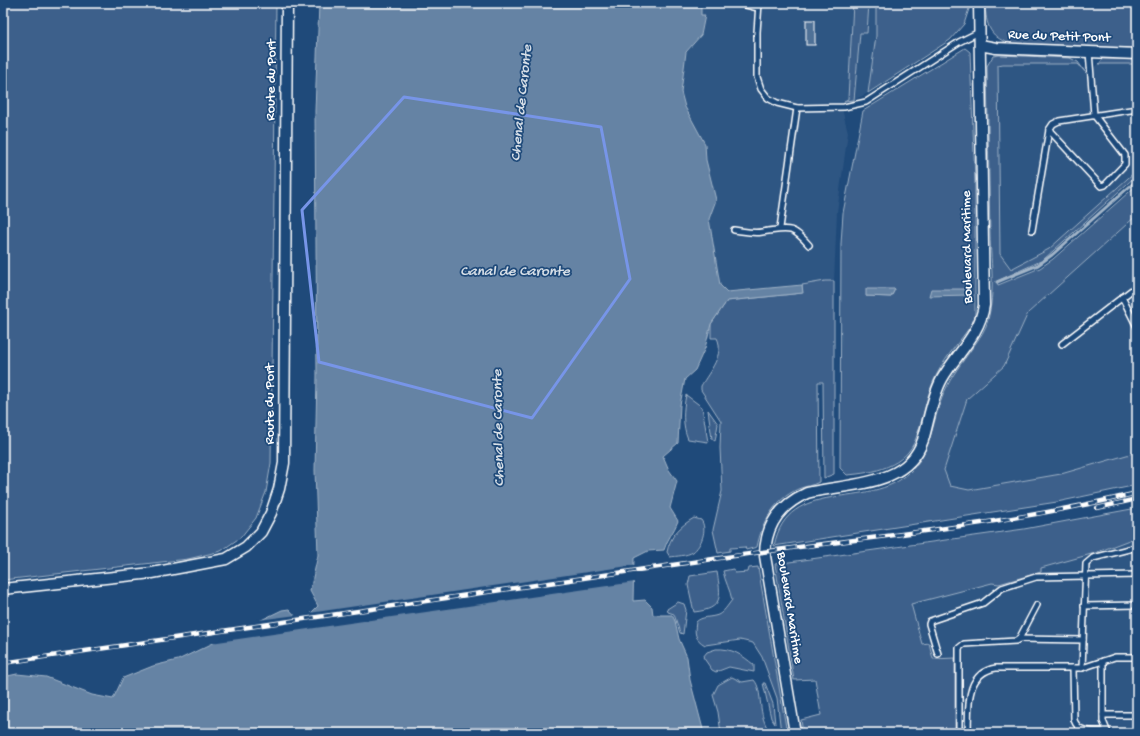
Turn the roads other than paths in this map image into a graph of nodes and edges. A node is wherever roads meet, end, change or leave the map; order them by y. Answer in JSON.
{"nodes":[{"id":1,"x":287,"y":3,"type":"edge"},
{"id":2,"x":738,"y":3,"type":"edge"},
{"id":3,"x":979,"y":3,"type":"edge"},
{"id":4,"x":759,"y":6,"type":"edge"},
{"id":5,"x":979,"y":32,"type":"junction"},
{"id":6,"x":980,"y":45,"type":"junction"},
{"id":7,"x":1089,"y":52,"type":"junction"},
{"id":8,"x":1137,"y":54,"type":"edge"},
{"id":9,"x":797,"y":108,"type":"junction"},
{"id":10,"x":1137,"y":109,"type":"edge"},
{"id":11,"x":1094,"y":115,"type":"junction"},
{"id":12,"x":1049,"y":130,"type":"junction"},
{"id":13,"x":780,"y":228,"type":"junction"},
{"id":14,"x":734,"y":230,"type":"dead end"},
{"id":15,"x":1032,"y":230,"type":"dead end"},
{"id":16,"x":809,"y":245,"type":"dead end"},
{"id":17,"x":1137,"y":286,"type":"edge"},
{"id":18,"x":1122,"y":297,"type":"junction"},
{"id":19,"x":1137,"y":327,"type":"edge"},
{"id":20,"x":1062,"y":344,"type":"dead end"},
{"id":21,"x":1137,"y":546,"type":"edge"},
{"id":22,"x":1137,"y":575,"type":"edge"},
{"id":23,"x":1084,"y":576,"type":"junction"},
{"id":24,"x":3,"y":589,"type":"edge"},
{"id":25,"x":1037,"y":605,"type":"dead end"},
{"id":26,"x":1137,"y":605,"type":"edge"},
{"id":27,"x":1084,"y":606,"type":"junction"},
{"id":28,"x":1019,"y":639,"type":"junction"},
{"id":29,"x":1083,"y":640,"type":"junction"},
{"id":30,"x":938,"y":654,"type":"dead end"},
{"id":31,"x":1137,"y":657,"type":"edge"},
{"id":32,"x":1103,"y":661,"type":"junction"},
{"id":33,"x":1073,"y":668,"type":"junction"},
{"id":34,"x":1082,"y":668,"type":"junction"},
{"id":35,"x":959,"y":708,"type":"junction"},
{"id":36,"x":969,"y":708,"type":"junction"},
{"id":37,"x":1103,"y":715,"type":"junction"},
{"id":38,"x":1137,"y":715,"type":"edge"},
{"id":39,"x":1108,"y":732,"type":"edge"},
{"id":40,"x":795,"y":733,"type":"edge"},
{"id":41,"x":959,"y":733,"type":"edge"},
{"id":42,"x":968,"y":733,"type":"edge"}],
"edges":[{"from":1,"to":24,"type":"street","name":"Route du Port"},
{"from":2,"to":4,"type":"lane"},
{"from":3,"to":5,"type":"street","name":"Boulevard Maritime"},
{"from":4,"to":9,"type":"lane"},
{"from":5,"to":6,"type":"street","name":"Boulevard Maritime"},
{"from":5,"to":9,"type":"lane"},
{"from":6,"to":7,"type":"street","name":"Rue du Petit Pont"},
{"from":6,"to":40,"type":"street","name":"Boulevard Maritime"},
{"from":7,"to":8,"type":"street","name":"Rue du Petit Pont"},
{"from":7,"to":11,"type":"lane"},
{"from":9,"to":13,"type":"lane"},
{"from":10,"to":11,"type":"lane"},
{"from":11,"to":12,"type":"lane"},
{"from":11,"to":12,"type":"lane"},
{"from":12,"to":15,"type":"lane"},
{"from":13,"to":14,"type":"lane"},
{"from":13,"to":16,"type":"lane"},
{"from":17,"to":18,"type":"lane"},
{"from":18,"to":19,"type":"lane"},
{"from":18,"to":20,"type":"lane"},
{"from":21,"to":23,"type":"lane"},
{"from":22,"to":23,"type":"lane"},
{"from":23,"to":27,"type":"lane"},
{"from":23,"to":30,"type":"lane"},
{"from":25,"to":28,"type":"lane"},
{"from":26,"to":27,"type":"lane"},
{"from":27,"to":29,"type":"lane"},
{"from":28,"to":29,"type":"lane"},
{"from":28,"to":35,"type":"lane"},
{"from":29,"to":34,"type":"lane"},
{"from":31,"to":32,"type":"lane"},
{"from":32,"to":34,"type":"lane"},
{"from":32,"to":37,"type":"lane"},
{"from":33,"to":34,"type":"lane"},
{"from":33,"to":36,"type":"lane"},
{"from":33,"to":39,"type":"lane"},
{"from":35,"to":36,"type":"lane"},
{"from":35,"to":41,"type":"lane"},
{"from":36,"to":42,"type":"lane"},
{"from":37,"to":38,"type":"lane"},
{"from":37,"to":39,"type":"lane"}]}
